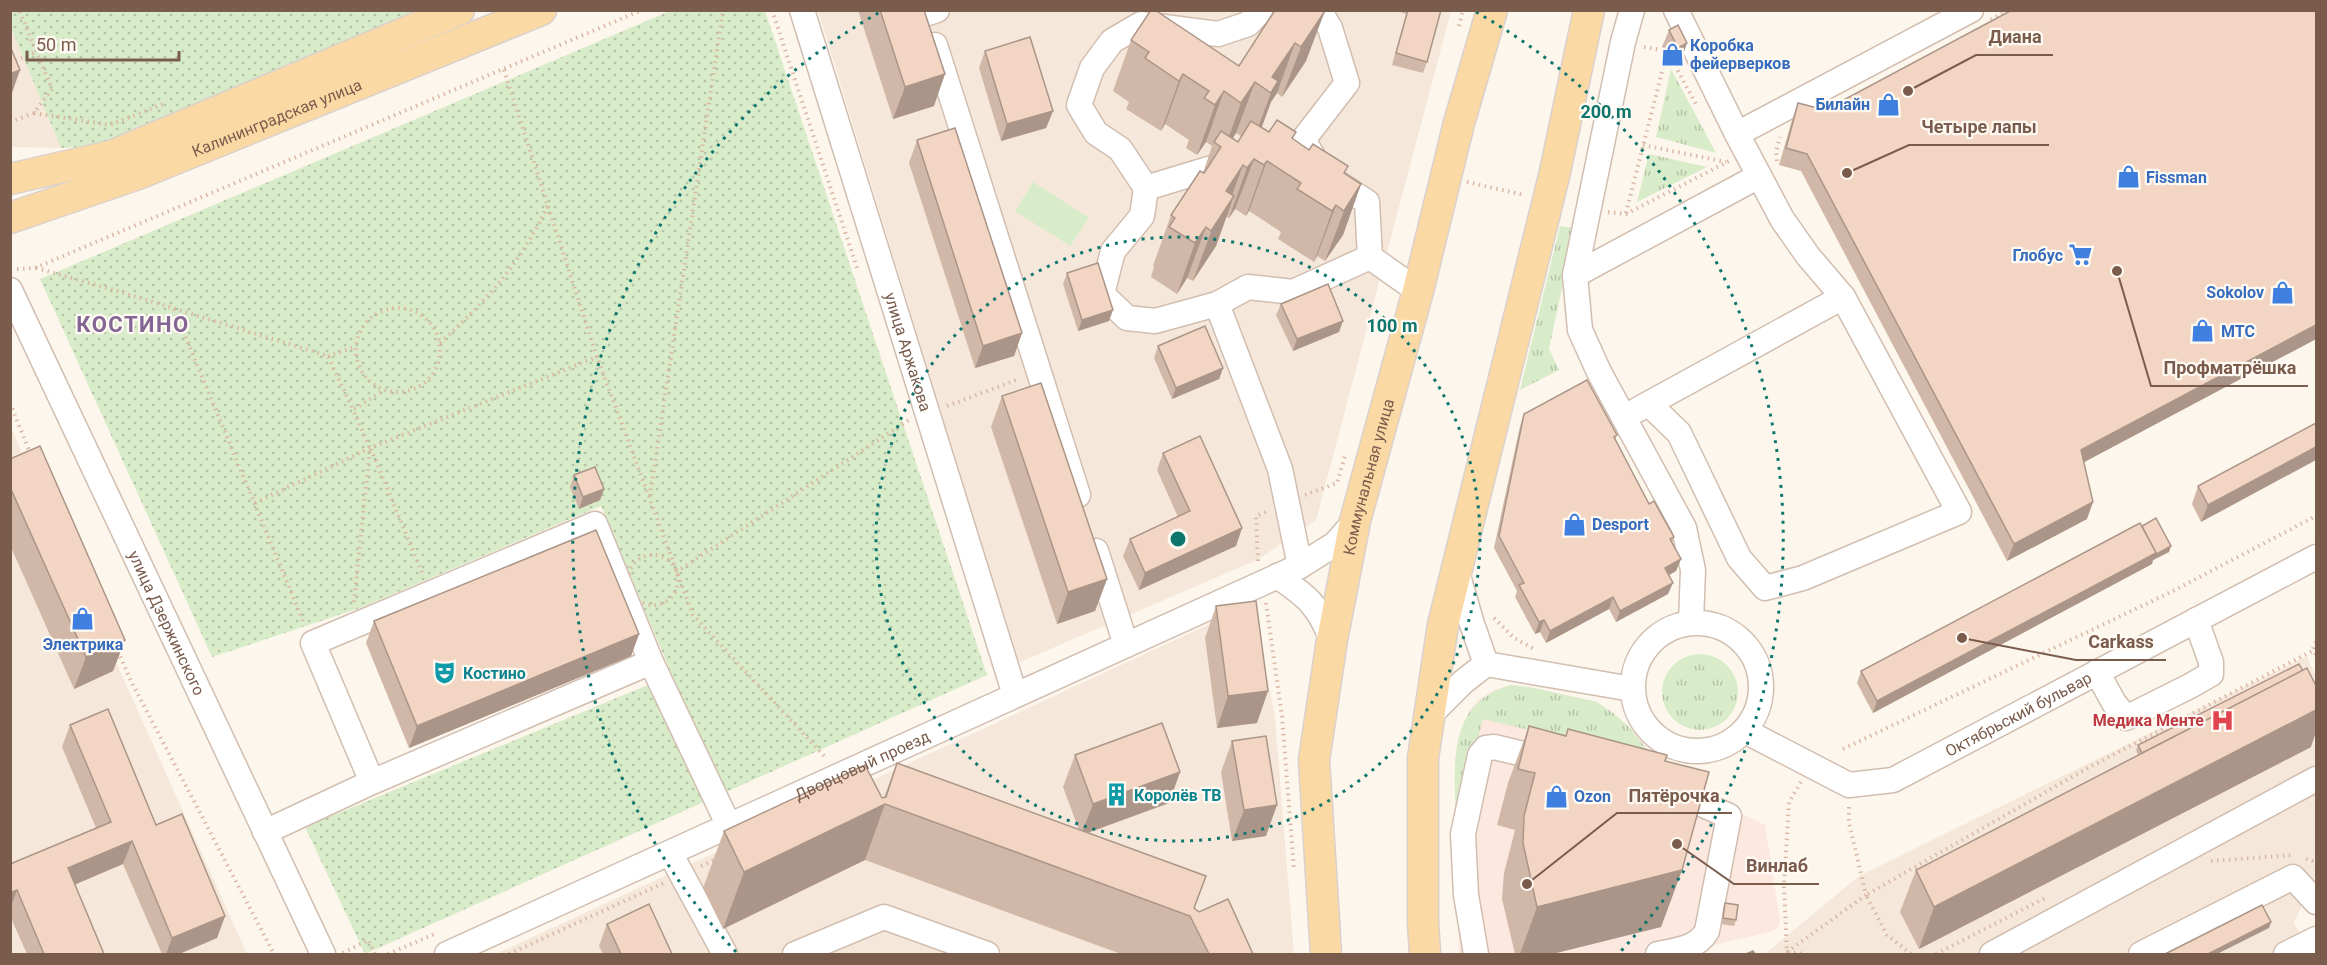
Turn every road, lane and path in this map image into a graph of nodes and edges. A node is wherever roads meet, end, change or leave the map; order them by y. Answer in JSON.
{"nodes":[{"id":1,"x":19,"y":10,"type":"edge"},
{"id":2,"x":459,"y":10,"type":"edge"},
{"id":3,"x":541,"y":10,"type":"edge"},
{"id":4,"x":642,"y":10,"type":"edge"},
{"id":5,"x":723,"y":10,"type":"edge"},
{"id":6,"x":802,"y":10,"type":"edge"},
{"id":7,"x":1262,"y":10,"type":"edge"},
{"id":8,"x":1318,"y":10,"type":"edge"},
{"id":9,"x":1463,"y":10,"type":"edge"},
{"id":10,"x":1492,"y":10,"type":"edge"},
{"id":11,"x":1589,"y":10,"type":"edge"},
{"id":12,"x":1632,"y":10,"type":"edge"},
{"id":13,"x":1676,"y":10,"type":"edge"},
{"id":14,"x":2009,"y":10,"type":"edge"},
{"id":15,"x":929,"y":12,"type":"edge"},
{"id":16,"x":1980,"y":16,"type":"edge"},
{"id":17,"x":1457,"y":34,"type":"dead end"},
{"id":18,"x":36,"y":52,"type":"junction"},
{"id":19,"x":10,"y":63,"type":"edge"},
{"id":20,"x":504,"y":70,"type":"junction"},
{"id":21,"x":175,"y":100,"type":"dead end"},
{"id":22,"x":1700,"y":112,"type":"dead end"},
{"id":23,"x":34,"y":114,"type":"junction"},
{"id":24,"x":10,"y":122,"type":"edge"},
{"id":25,"x":1784,"y":131,"type":"dead end"},
{"id":26,"x":1780,"y":136,"type":"junction"},
{"id":27,"x":1643,"y":144,"type":"junction"},
{"id":28,"x":1281,"y":147,"type":"junction"},
{"id":29,"x":1737,"y":149,"type":"junction"},
{"id":30,"x":1722,"y":152,"type":"dead end"},
{"id":31,"x":1769,"y":170,"type":"junction"},
{"id":32,"x":1447,"y":178,"type":"junction"},
{"id":33,"x":10,"y":179,"type":"edge"},
{"id":34,"x":1146,"y":188,"type":"junction"},
{"id":35,"x":1548,"y":201,"type":"junction"},
{"id":36,"x":548,"y":204,"type":"junction"},
{"id":37,"x":1588,"y":210,"type":"junction"},
{"id":38,"x":1626,"y":214,"type":"junction"},
{"id":39,"x":10,"y":218,"type":"edge"},
{"id":40,"x":1370,"y":257,"type":"junction"},
{"id":41,"x":35,"y":268,"type":"junction"},
{"id":42,"x":10,"y":269,"type":"edge"},
{"id":43,"x":1575,"y":275,"type":"junction"},
{"id":44,"x":10,"y":290,"type":"edge"},
{"id":45,"x":1418,"y":291,"type":"junction"},
{"id":46,"x":1843,"y":297,"type":"junction"},
{"id":47,"x":1217,"y":304,"type":"junction"},
{"id":48,"x":173,"y":308,"type":"junction"},
{"id":49,"x":440,"y":343,"type":"junction"},
{"id":50,"x":356,"y":347,"type":"junction"},
{"id":51,"x":328,"y":356,"type":"junction"},
{"id":52,"x":597,"y":357,"type":"junction"},
{"id":53,"x":1039,"y":372,"type":"junction"},
{"id":54,"x":384,"y":390,"type":"junction"},
{"id":55,"x":10,"y":403,"type":"edge"},
{"id":56,"x":1649,"y":404,"type":"junction"},
{"id":57,"x":353,"y":410,"type":"junction"},
{"id":58,"x":927,"y":413,"type":"junction"},
{"id":59,"x":1624,"y":417,"type":"junction"},
{"id":60,"x":370,"y":448,"type":"junction"},
{"id":61,"x":1347,"y":448,"type":"dead end"},
{"id":62,"x":34,"y":462,"type":"edge"},
{"id":63,"x":650,"y":499,"type":"junction"},
{"id":64,"x":255,"y":502,"type":"junction"},
{"id":65,"x":1287,"y":502,"type":"junction"},
{"id":66,"x":2316,"y":516,"type":"edge"},
{"id":67,"x":1355,"y":521,"type":"junction"},
{"id":68,"x":2316,"y":557,"type":"edge"},
{"id":69,"x":1300,"y":566,"type":"junction"},
{"id":70,"x":1456,"y":566,"type":"junction"},
{"id":71,"x":676,"y":572,"type":"junction"},
{"id":72,"x":1269,"y":580,"type":"junction"},
{"id":73,"x":430,"y":594,"type":"junction"},
{"id":74,"x":2196,"y":620,"type":"junction"},
{"id":75,"x":1691,"y":622,"type":"junction"},
{"id":76,"x":351,"y":627,"type":"junction"},
{"id":77,"x":1332,"y":640,"type":"junction"},
{"id":78,"x":2316,"y":642,"type":"edge"},
{"id":79,"x":313,"y":643,"type":"junction"},
{"id":80,"x":1126,"y":645,"type":"junction"},
{"id":81,"x":117,"y":648,"type":"edge"},
{"id":82,"x":2315,"y":649,"type":"edge"},
{"id":83,"x":2316,"y":655,"type":"edge"},
{"id":84,"x":651,"y":662,"type":"junction"},
{"id":85,"x":1486,"y":664,"type":"junction"},
{"id":86,"x":2097,"y":672,"type":"junction"},
{"id":87,"x":1632,"y":689,"type":"junction"},
{"id":88,"x":1015,"y":695,"type":"junction"},
{"id":89,"x":2214,"y":704,"type":"junction"},
{"id":90,"x":2217,"y":710,"type":"edge"},
{"id":91,"x":1428,"y":717,"type":"junction"},
{"id":92,"x":1746,"y":731,"type":"junction"},
{"id":93,"x":1675,"y":748,"type":"junction"},
{"id":94,"x":1843,"y":749,"type":"dead end"},
{"id":95,"x":826,"y":758,"type":"dead end"},
{"id":96,"x":1575,"y":767,"type":"edge"},
{"id":97,"x":1802,"y":778,"type":"dead end"},
{"id":98,"x":2316,"y":779,"type":"edge"},
{"id":99,"x":372,"y":782,"type":"junction"},
{"id":100,"x":1645,"y":784,"type":"edge"},
{"id":101,"x":1849,"y":784,"type":"junction"},
{"id":102,"x":1668,"y":790,"type":"junction"},
{"id":103,"x":729,"y":825,"type":"junction"},
{"id":104,"x":265,"y":832,"type":"junction"},
{"id":105,"x":670,"y":853,"type":"junction"},
{"id":106,"x":2177,"y":854,"type":"junction"},
{"id":107,"x":2316,"y":862,"type":"edge"},
{"id":108,"x":1294,"y":877,"type":"dead end"},
{"id":109,"x":1866,"y":895,"type":"junction"},
{"id":110,"x":2316,"y":902,"type":"edge"},
{"id":111,"x":2316,"y":939,"type":"edge"},
{"id":112,"x":1787,"y":953,"type":"edge"},
{"id":113,"x":274,"y":954,"type":"edge"},
{"id":114,"x":323,"y":954,"type":"edge"},
{"id":115,"x":340,"y":954,"type":"edge"},
{"id":116,"x":375,"y":954,"type":"edge"},
{"id":117,"x":447,"y":954,"type":"edge"},
{"id":118,"x":725,"y":954,"type":"edge"},
{"id":119,"x":795,"y":954,"type":"edge"},
{"id":120,"x":987,"y":954,"type":"edge"},
{"id":121,"x":1326,"y":954,"type":"edge"},
{"id":122,"x":1425,"y":954,"type":"edge"},
{"id":123,"x":1476,"y":954,"type":"edge"},
{"id":124,"x":1658,"y":954,"type":"edge"},
{"id":125,"x":1805,"y":954,"type":"edge"},
{"id":126,"x":1911,"y":954,"type":"edge"},
{"id":127,"x":1992,"y":954,"type":"edge"},
{"id":128,"x":2141,"y":954,"type":"edge"},
{"id":129,"x":2286,"y":954,"type":"edge"}],
"edges":[{"from":1,"to":18,"type":"path"},
{"from":2,"to":33,"type":"main road","name":"Калининградская улица"},
{"from":3,"to":39,"type":"main road","name":"Калининградская улица"},
{"from":4,"to":20,"type":"path"},
{"from":5,"to":63,"type":"path"},
{"from":6,"to":58,"type":"street","name":"улица Аржакова"},
{"from":7,"to":34,"type":"street"},
{"from":8,"to":28,"type":"street"},
{"from":9,"to":17,"type":"path"},
{"from":10,"to":32,"type":"main road","name":"Коммунальная улица"},
{"from":11,"to":35,"type":"main road"},
{"from":12,"to":37,"type":"street"},
{"from":13,"to":29,"type":"street"},
{"from":14,"to":16,"type":"path"},
{"from":15,"to":53,"type":"street"},
{"from":16,"to":29,"type":"street"},
{"from":18,"to":19,"type":"path"},
{"from":18,"to":23,"type":"path"},
{"from":20,"to":36,"type":"path"},
{"from":20,"to":41,"type":"path"},
{"from":21,"to":23,"type":"path"},
{"from":22,"to":27,"type":"path"},
{"from":23,"to":24,"type":"path"},
{"from":25,"to":26,"type":"path"},
{"from":26,"to":29,"type":"path"},
{"from":26,"to":31,"type":"path"},
{"from":27,"to":29,"type":"path"},
{"from":27,"to":38,"type":"path"},
{"from":28,"to":34,"type":"street"},
{"from":28,"to":40,"type":"street"},
{"from":29,"to":30,"type":"path"},
{"from":29,"to":31,"type":"street"},
{"from":29,"to":38,"type":"path"},
{"from":31,"to":43,"type":"street"},
{"from":31,"to":46,"type":"street"},
{"from":32,"to":35,"type":"path"},
{"from":32,"to":45,"type":"main road","name":"Коммунальная улица"},
{"from":34,"to":47,"type":"street"},
{"from":35,"to":70,"type":"main road"},
{"from":36,"to":49,"type":"path"},
{"from":36,"to":52,"type":"path"},
{"from":37,"to":38,"type":"path"},
{"from":37,"to":43,"type":"street"},
{"from":40,"to":45,"type":"street"},
{"from":40,"to":47,"type":"street"},
{"from":41,"to":42,"type":"path"},
{"from":41,"to":48,"type":"path"},
{"from":43,"to":59,"type":"street"},
{"from":44,"to":104,"type":"street","name":"улица Дзержинского"},
{"from":45,"to":67,"type":"main road","name":"Коммунальная улица"},
{"from":46,"to":56,"type":"street"},
{"from":46,"to":56,"type":"street"},
{"from":47,"to":65,"type":"street"},
{"from":48,"to":51,"type":"path"},
{"from":48,"to":64,"type":"path"},
{"from":49,"to":50,"type":"path"},
{"from":49,"to":54,"type":"path"},
{"from":50,"to":51,"type":"path"},
{"from":50,"to":54,"type":"path"},
{"from":51,"to":57,"type":"path"},
{"from":52,"to":60,"type":"path"},
{"from":52,"to":63,"type":"path"},
{"from":53,"to":58,"type":"path"},
{"from":53,"to":80,"type":"street"},
{"from":54,"to":57,"type":"path"},
{"from":55,"to":62,"type":"path"},
{"from":56,"to":59,"type":"street"},
{"from":57,"to":60,"type":"path"},
{"from":58,"to":71,"type":"path"},
{"from":58,"to":88,"type":"street","name":"улица Аржакова"},
{"from":59,"to":75,"type":"street"},
{"from":60,"to":64,"type":"path"},
{"from":60,"to":73,"type":"path"},
{"from":60,"to":76,"type":"path"},
{"from":61,"to":65,"type":"path"},
{"from":63,"to":71,"type":"path"},
{"from":64,"to":79,"type":"path"},
{"from":65,"to":69,"type":"street"},
{"from":65,"to":72,"type":"path"},
{"from":66,"to":94,"type":"path"},
{"from":67,"to":69,"type":"street","name":"Дворцовый проезд"},
{"from":67,"to":77,"type":"main road","name":"Коммунальная улица"},
{"from":68,"to":74,"type":"street","name":"Октябрьский бульвар"},
{"from":69,"to":72,"type":"street","name":"Дворцовый проезд"},
{"from":70,"to":85,"type":"street"},
{"from":70,"to":91,"type":"main road"},
{"from":71,"to":71,"type":"path"},
{"from":71,"to":95,"type":"path"},
{"from":72,"to":77,"type":"street"},
{"from":72,"to":80,"type":"street","name":"Дворцовый проезд"},
{"from":72,"to":108,"type":"path"},
{"from":73,"to":76,"type":"street"},
{"from":73,"to":84,"type":"street"},
{"from":74,"to":86,"type":"street","name":"Октябрьский бульвар"},
{"from":74,"to":86,"type":"street"},
{"from":75,"to":87,"type":"street"},
{"from":75,"to":92,"type":"street"},
{"from":76,"to":79,"type":"street"},
{"from":77,"to":121,"type":"main road","name":"Коммунальная улица"},
{"from":78,"to":82,"type":"path"},
{"from":79,"to":99,"type":"street"},
{"from":80,"to":88,"type":"street","name":"Дворцовый проезд"},
{"from":81,"to":113,"type":"path"},
{"from":82,"to":83,"type":"path"},
{"from":82,"to":89,"type":"path"},
{"from":84,"to":99,"type":"street"},
{"from":84,"to":103,"type":"street"},
{"from":85,"to":87,"type":"street"},
{"from":85,"to":91,"type":"street"},
{"from":86,"to":101,"type":"street","name":"Октябрьский бульвар"},
{"from":87,"to":93,"type":"street"},
{"from":88,"to":103,"type":"street","name":"Дворцовый проезд"},
{"from":89,"to":90,"type":"path"},
{"from":89,"to":109,"type":"path"},
{"from":91,"to":122,"type":"main road"},
{"from":92,"to":93,"type":"street"},
{"from":92,"to":101,"type":"street","name":"Октябрьский бульвар"},
{"from":93,"to":102,"type":"street"},
{"from":96,"to":123,"type":"street"},
{"from":97,"to":112,"type":"path"},
{"from":98,"to":106,"type":"street"},
{"from":99,"to":104,"type":"street"},
{"from":100,"to":102,"type":"street"},
{"from":101,"to":109,"type":"path"},
{"from":102,"to":124,"type":"street"},
{"from":103,"to":105,"type":"street","name":"Дворцовый проезд"},
{"from":104,"to":114,"type":"street","name":"улица Дзержинского"},
{"from":105,"to":117,"type":"street","name":"Дворцовый проезд"},
{"from":105,"to":118,"type":"street"},
{"from":106,"to":107,"type":"path"},
{"from":106,"to":127,"type":"street"},
{"from":109,"to":112,"type":"path"},
{"from":109,"to":126,"type":"path"},
{"from":110,"to":128,"type":"street"},
{"from":111,"to":129,"type":"street"},
{"from":112,"to":125,"type":"path"},
{"from":115,"to":116,"type":"path"},
{"from":119,"to":120,"type":"street"}]}
